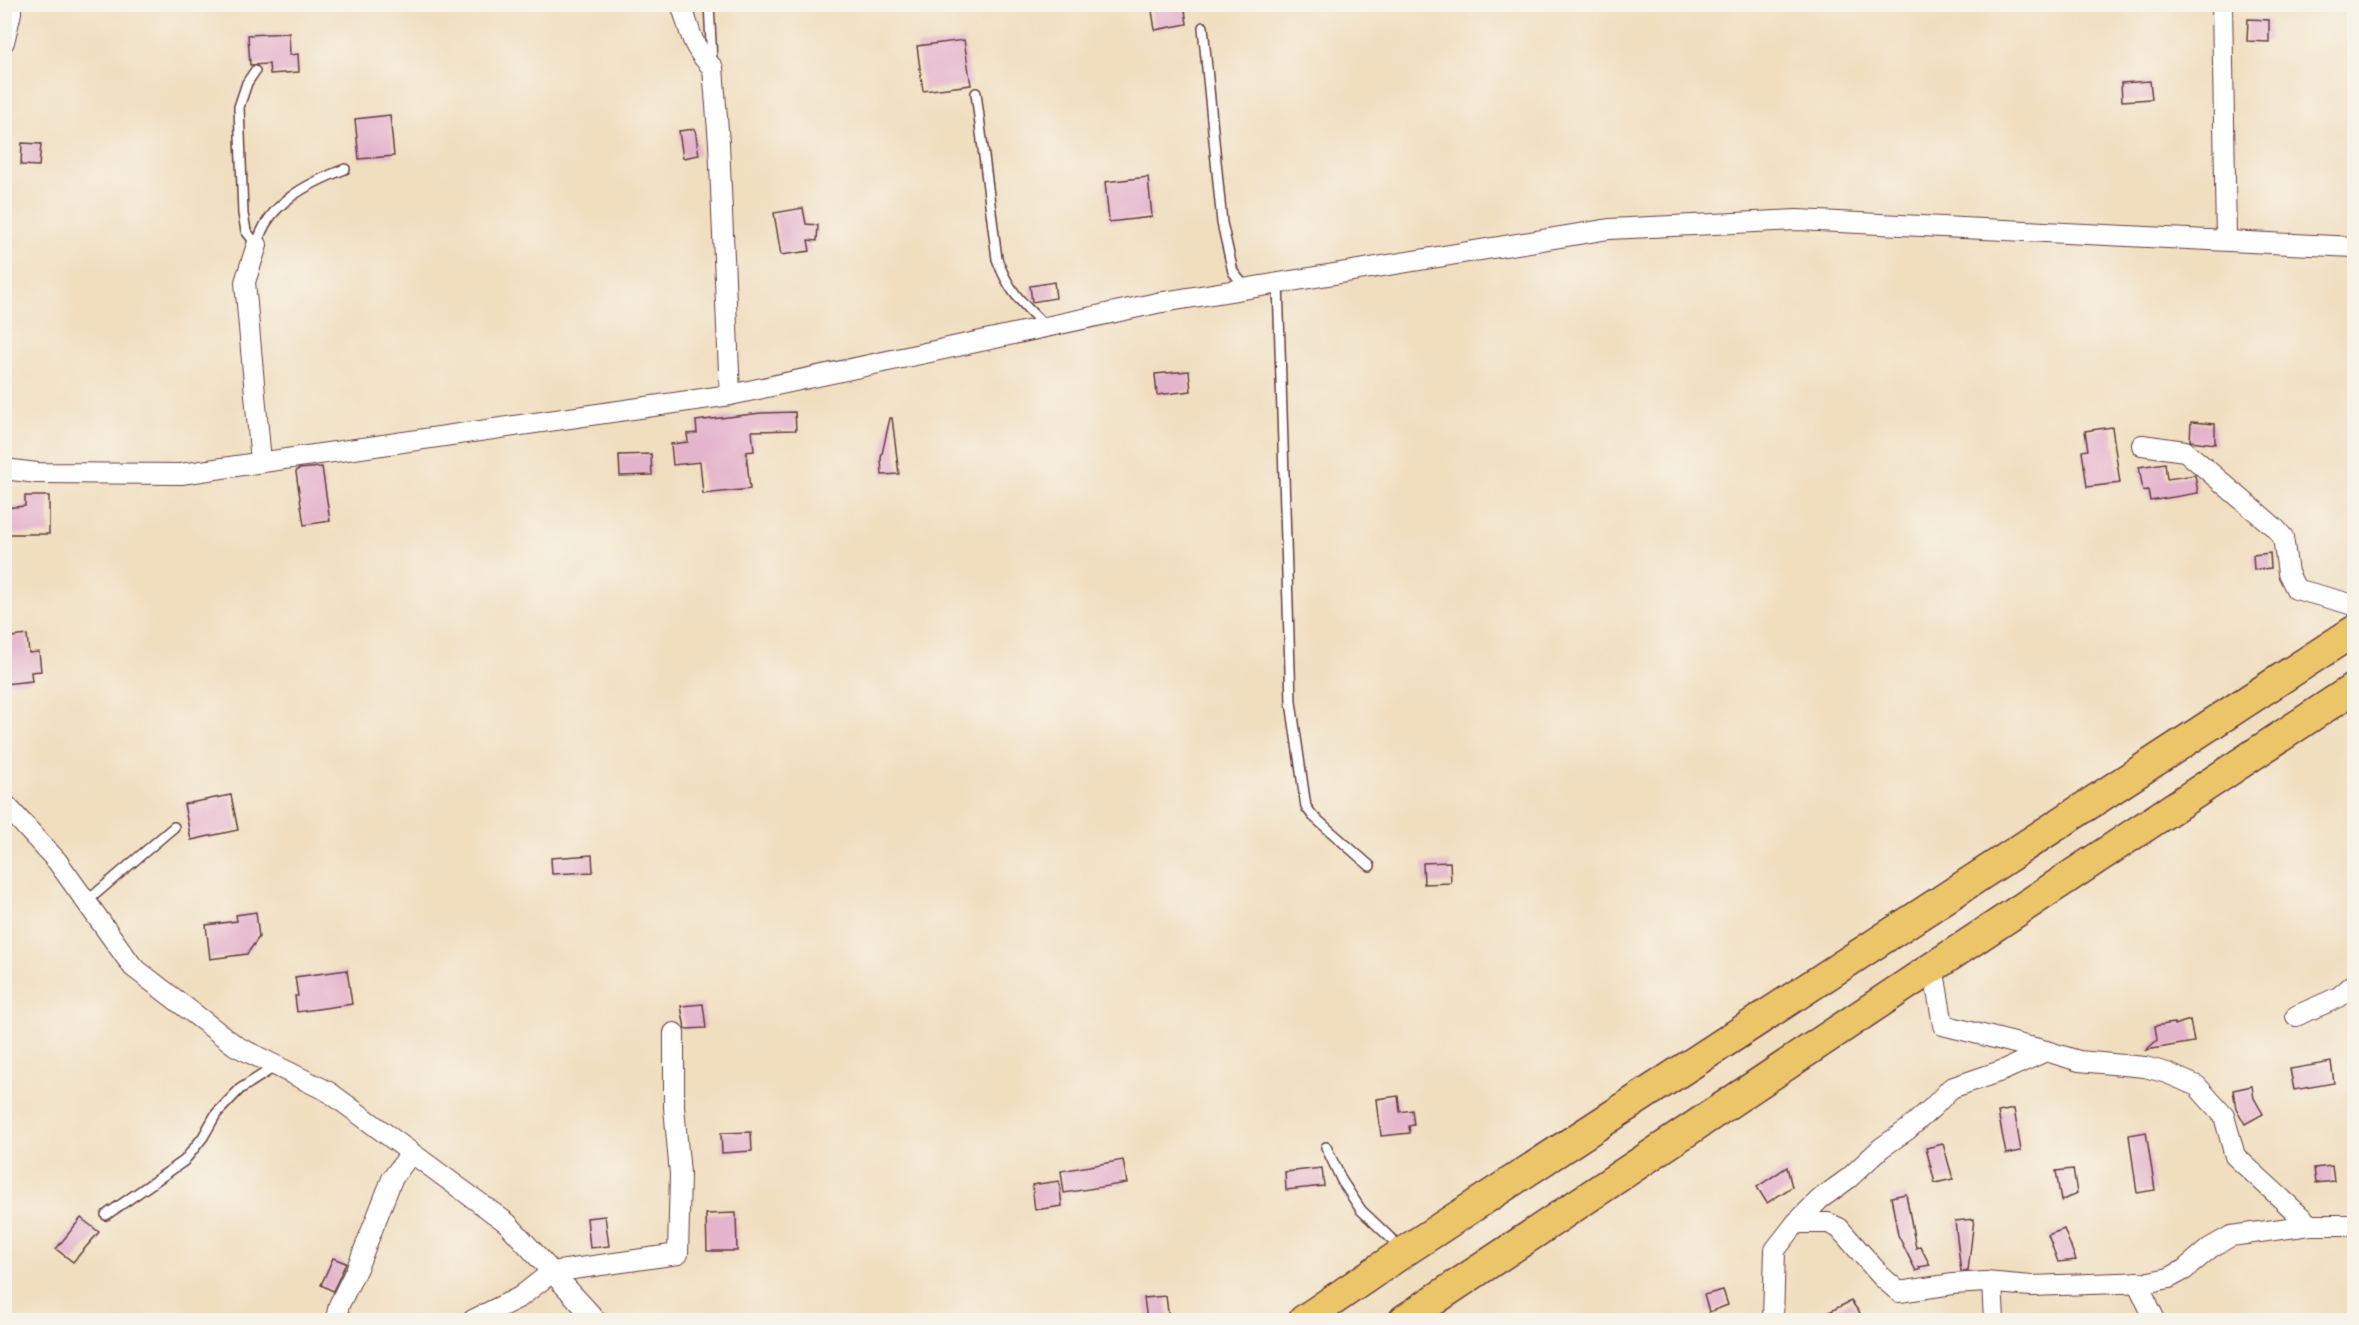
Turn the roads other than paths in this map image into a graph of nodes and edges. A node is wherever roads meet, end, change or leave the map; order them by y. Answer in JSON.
{"nodes":[{"id":1,"x":11,"y":4,"type":"edge"},
{"id":2,"x":681,"y":4,"type":"edge"},
{"id":3,"x":709,"y":4,"type":"edge"},
{"id":4,"x":2222,"y":4,"type":"edge"},
{"id":5,"x":1203,"y":27,"type":"dead end"},
{"id":6,"x":4,"y":42,"type":"edge"},
{"id":7,"x":713,"y":68,"type":"junction"},
{"id":8,"x":255,"y":71,"type":"dead end"},
{"id":9,"x":976,"y":93,"type":"dead end"},
{"id":10,"x":345,"y":169,"type":"dead end"},
{"id":11,"x":2226,"y":239,"type":"junction"},
{"id":12,"x":257,"y":244,"type":"junction"},
{"id":13,"x":2348,"y":246,"type":"edge"},
{"id":14,"x":2355,"y":264,"type":"edge"},
{"id":15,"x":1278,"y":284,"type":"junction"},
{"id":16,"x":1246,"y":288,"type":"junction"},
{"id":17,"x":1046,"y":327,"type":"junction"},
{"id":18,"x":730,"y":395,"type":"junction"},
{"id":19,"x":2142,"y":445,"type":"dead end"},
{"id":20,"x":261,"y":462,"type":"junction"},
{"id":21,"x":4,"y":468,"type":"edge"},
{"id":22,"x":2355,"y":605,"type":"edge"},
{"id":23,"x":2355,"y":631,"type":"edge"},
{"id":24,"x":2355,"y":688,"type":"edge"},
{"id":25,"x":4,"y":803,"type":"edge"},
{"id":26,"x":174,"y":827,"type":"dead end"},
{"id":27,"x":1370,"y":866,"type":"dead end"},
{"id":28,"x":86,"y":902,"type":"junction"},
{"id":29,"x":1933,"y":967,"type":"junction"},
{"id":30,"x":2355,"y":984,"type":"edge"},
{"id":31,"x":2296,"y":1016,"type":"dead end"},
{"id":32,"x":674,"y":1033,"type":"dead end"},
{"id":33,"x":2046,"y":1051,"type":"junction"},
{"id":34,"x":276,"y":1066,"type":"junction"},
{"id":35,"x":1326,"y":1147,"type":"dead end"},
{"id":36,"x":411,"y":1153,"type":"junction"},
{"id":37,"x":106,"y":1215,"type":"dead end"},
{"id":38,"x":1796,"y":1223,"type":"junction"},
{"id":39,"x":2310,"y":1225,"type":"junction"},
{"id":40,"x":2355,"y":1225,"type":"edge"},
{"id":41,"x":1405,"y":1251,"type":"junction"},
{"id":42,"x":552,"y":1272,"type":"junction"},
{"id":43,"x":1992,"y":1282,"type":"junction"},
{"id":44,"x":2137,"y":1282,"type":"junction"},
{"id":45,"x":342,"y":1320,"type":"edge"},
{"id":46,"x":473,"y":1320,"type":"edge"},
{"id":47,"x":596,"y":1320,"type":"edge"},
{"id":48,"x":1304,"y":1320,"type":"edge"},
{"id":49,"x":1404,"y":1320,"type":"edge"},
{"id":50,"x":1773,"y":1320,"type":"edge"},
{"id":51,"x":1994,"y":1320,"type":"edge"},
{"id":52,"x":2155,"y":1320,"type":"edge"}],
"edges":[{"from":1,"to":6,"type":"street"},
{"from":2,"to":7,"type":"street"},
{"from":3,"to":7,"type":"lane"},
{"from":4,"to":11,"type":"street"},
{"from":5,"to":16,"type":"lane"},
{"from":7,"to":18,"type":"street"},
{"from":8,"to":12,"type":"lane"},
{"from":9,"to":17,"type":"lane"},
{"from":10,"to":12,"type":"lane"},
{"from":11,"to":13,"type":"street"},
{"from":11,"to":15,"type":"street"},
{"from":12,"to":20,"type":"street"},
{"from":13,"to":14,"type":"street"},
{"from":15,"to":16,"type":"street"},
{"from":15,"to":27,"type":"lane"},
{"from":16,"to":17,"type":"street"},
{"from":17,"to":18,"type":"street"},
{"from":18,"to":20,"type":"street"},
{"from":19,"to":22,"type":"street"},
{"from":20,"to":21,"type":"street"},
{"from":23,"to":41,"type":"main road"},
{"from":24,"to":29,"type":"main road"},
{"from":25,"to":28,"type":"street"},
{"from":26,"to":28,"type":"lane"},
{"from":28,"to":34,"type":"street"},
{"from":29,"to":33,"type":"street"},
{"from":29,"to":49,"type":"main road"},
{"from":30,"to":31,"type":"street"},
{"from":32,"to":42,"type":"street"},
{"from":33,"to":38,"type":"street"},
{"from":33,"to":39,"type":"street"},
{"from":34,"to":36,"type":"street"},
{"from":34,"to":37,"type":"lane"},
{"from":35,"to":41,"type":"lane"},
{"from":36,"to":42,"type":"street"},
{"from":36,"to":45,"type":"street"},
{"from":38,"to":43,"type":"street"},
{"from":38,"to":50,"type":"street"},
{"from":39,"to":40,"type":"street"},
{"from":39,"to":44,"type":"street"},
{"from":41,"to":48,"type":"main road"},
{"from":42,"to":46,"type":"street"},
{"from":42,"to":47,"type":"street"},
{"from":43,"to":44,"type":"street"},
{"from":43,"to":51,"type":"street"},
{"from":44,"to":52,"type":"street"}]}
